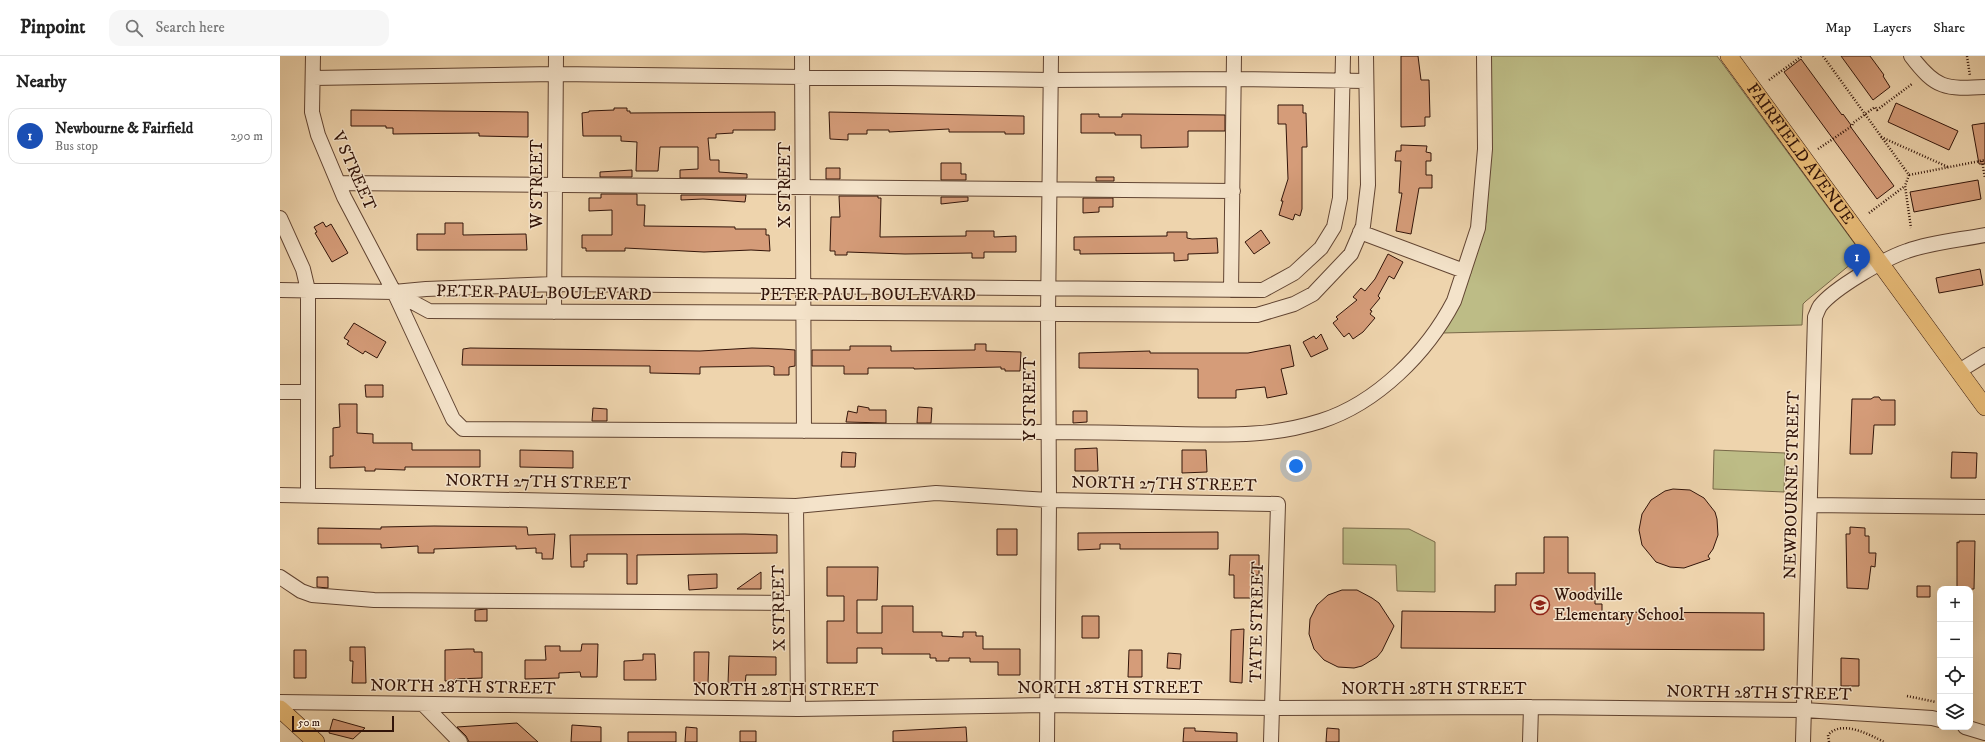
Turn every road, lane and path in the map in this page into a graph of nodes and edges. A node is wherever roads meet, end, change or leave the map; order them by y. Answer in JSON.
{"nodes":[{"id":1,"x":313,"y":56,"type":"edge"},
{"id":2,"x":556,"y":56,"type":"edge"},
{"id":3,"x":802,"y":56,"type":"edge"},
{"id":4,"x":1051,"y":56,"type":"edge"},
{"id":5,"x":1234,"y":56,"type":"edge"},
{"id":6,"x":1343,"y":56,"type":"edge"},
{"id":7,"x":1366,"y":56,"type":"edge"},
{"id":8,"x":1484,"y":56,"type":"edge"},
{"id":9,"x":1729,"y":56,"type":"edge"},
{"id":10,"x":1802,"y":56,"type":"edge"},
{"id":11,"x":1823,"y":56,"type":"edge"},
{"id":12,"x":1911,"y":56,"type":"edge"},
{"id":13,"x":1966,"y":56,"type":"edge"},
{"id":14,"x":556,"y":74,"type":"junction"},
{"id":15,"x":802,"y":76,"type":"junction"},
{"id":16,"x":1970,"y":76,"type":"dead end"},
{"id":17,"x":313,"y":78,"type":"junction"},
{"id":18,"x":1235,"y":79,"type":"junction"},
{"id":19,"x":1051,"y":80,"type":"junction"},
{"id":20,"x":1344,"y":80,"type":"junction"},
{"id":21,"x":1769,"y":80,"type":"dead end"},
{"id":22,"x":1366,"y":81,"type":"junction"},
{"id":23,"x":1912,"y":84,"type":"dead end"},
{"id":24,"x":1985,"y":87,"type":"edge"},
{"id":25,"x":1865,"y":114,"type":"junction"},
{"id":26,"x":1881,"y":136,"type":"junction"},
{"id":27,"x":1818,"y":149,"type":"dead end"},
{"id":28,"x":1983,"y":161,"type":"edge"},
{"id":29,"x":1948,"y":168,"type":"junction"},
{"id":30,"x":1909,"y":175,"type":"junction"},
{"id":31,"x":1985,"y":178,"type":"edge"},
{"id":32,"x":338,"y":183,"type":"junction"},
{"id":33,"x":555,"y":185,"type":"junction"},
{"id":34,"x":1905,"y":186,"type":"junction"},
{"id":35,"x":802,"y":187,"type":"junction"},
{"id":36,"x":1049,"y":188,"type":"junction"},
{"id":37,"x":1233,"y":191,"type":"junction"},
{"id":38,"x":1869,"y":212,"type":"dead end"},
{"id":39,"x":280,"y":218,"type":"edge"},
{"id":40,"x":1912,"y":228,"type":"dead end"},
{"id":41,"x":1360,"y":232,"type":"junction"},
{"id":42,"x":1985,"y":235,"type":"edge"},
{"id":43,"x":1882,"y":263,"type":"junction"},
{"id":44,"x":1464,"y":271,"type":"junction"},
{"id":45,"x":554,"y":284,"type":"junction"},
{"id":46,"x":804,"y":287,"type":"junction"},
{"id":47,"x":280,"y":290,"type":"edge"},
{"id":48,"x":308,"y":290,"type":"junction"},
{"id":49,"x":1048,"y":290,"type":"junction"},
{"id":50,"x":1232,"y":290,"type":"junction"},
{"id":51,"x":394,"y":292,"type":"junction"},
{"id":52,"x":554,"y":312,"type":"junction"},
{"id":53,"x":804,"y":313,"type":"junction"},
{"id":54,"x":1048,"y":315,"type":"junction"},
{"id":55,"x":1985,"y":355,"type":"edge"},
{"id":56,"x":1959,"y":371,"type":"junction"},
{"id":57,"x":280,"y":392,"type":"edge"},
{"id":58,"x":308,"y":392,"type":"junction"},
{"id":59,"x":1985,"y":407,"type":"edge"},
{"id":60,"x":804,"y":431,"type":"junction"},
{"id":61,"x":1048,"y":432,"type":"junction"},
{"id":62,"x":280,"y":495,"type":"edge"},
{"id":63,"x":308,"y":495,"type":"junction"},
{"id":64,"x":1049,"y":500,"type":"junction"},
{"id":65,"x":1278,"y":504,"type":"joint"},
{"id":66,"x":1810,"y":505,"type":"junction"},
{"id":67,"x":796,"y":506,"type":"junction"},
{"id":68,"x":1985,"y":507,"type":"edge"},
{"id":69,"x":280,"y":577,"type":"edge"},
{"id":70,"x":797,"y":603,"type":"junction"},
{"id":71,"x":1907,"y":696,"type":"dead end"},
{"id":72,"x":280,"y":702,"type":"edge"},
{"id":73,"x":1936,"y":702,"type":"dead end"},
{"id":74,"x":423,"y":704,"type":"junction"},
{"id":75,"x":1046,"y":705,"type":"junction"},
{"id":76,"x":1530,"y":707,"type":"junction"},
{"id":77,"x":1273,"y":708,"type":"junction"},
{"id":78,"x":280,"y":709,"type":"edge"},
{"id":79,"x":798,"y":710,"type":"junction"},
{"id":80,"x":1804,"y":710,"type":"junction"},
{"id":81,"x":1937,"y":719,"type":"edge"},
{"id":82,"x":1973,"y":730,"type":"edge"},
{"id":83,"x":1985,"y":733,"type":"edge"},
{"id":84,"x":316,"y":742,"type":"edge"},
{"id":85,"x":460,"y":742,"type":"edge"},
{"id":86,"x":1047,"y":742,"type":"edge"},
{"id":87,"x":1272,"y":742,"type":"edge"},
{"id":88,"x":1530,"y":742,"type":"edge"},
{"id":89,"x":1803,"y":742,"type":"edge"},
{"id":90,"x":1829,"y":742,"type":"edge"},
{"id":91,"x":1884,"y":742,"type":"edge"}],
"edges":[{"from":1,"to":17,"type":"street","name":"V STREET"},
{"from":2,"to":14,"type":"street","name":"W STREET"},
{"from":3,"to":15,"type":"street","name":"X STREET"},
{"from":4,"to":19,"type":"street","name":"Y STREET"},
{"from":5,"to":18,"type":"street"},
{"from":6,"to":20,"type":"street","name":"PETER PAUL BOULEVARD"},
{"from":7,"to":22,"type":"street","name":"PETER PAUL BOULEVARD"},
{"from":8,"to":44,"type":"street","name":"V STREET"},
{"from":9,"to":43,"type":"main road","name":"FAIRFIELD AVENUE"},
{"from":10,"to":21,"type":"path"},
{"from":11,"to":25,"type":"path"},
{"from":12,"to":24,"type":"street"},
{"from":13,"to":16,"type":"path"},
{"from":14,"to":15,"type":"street"},
{"from":14,"to":17,"type":"street"},
{"from":14,"to":33,"type":"street","name":"W STREET"},
{"from":15,"to":19,"type":"street"},
{"from":15,"to":35,"type":"street","name":"X STREET"},
{"from":17,"to":32,"type":"street","name":"V STREET"},
{"from":18,"to":19,"type":"street"},
{"from":18,"to":20,"type":"street"},
{"from":18,"to":37,"type":"street"},
{"from":19,"to":36,"type":"street","name":"Y STREET"},
{"from":20,"to":22,"type":"street"},
{"from":20,"to":50,"type":"street","name":"PETER PAUL BOULEVARD"},
{"from":22,"to":41,"type":"street","name":"PETER PAUL BOULEVARD"},
{"from":23,"to":25,"type":"path"},
{"from":25,"to":26,"type":"path"},
{"from":25,"to":27,"type":"path"},
{"from":26,"to":29,"type":"path"},
{"from":26,"to":30,"type":"path"},
{"from":28,"to":29,"type":"path"},
{"from":28,"to":31,"type":"path"},
{"from":29,"to":30,"type":"path"},
{"from":30,"to":34,"type":"path"},
{"from":32,"to":33,"type":"street"},
{"from":32,"to":51,"type":"street","name":"V STREET"},
{"from":33,"to":35,"type":"street"},
{"from":33,"to":45,"type":"street","name":"W STREET"},
{"from":34,"to":38,"type":"path"},
{"from":34,"to":40,"type":"path"},
{"from":35,"to":36,"type":"street"},
{"from":35,"to":46,"type":"street","name":"X STREET"},
{"from":36,"to":37,"type":"street"},
{"from":36,"to":49,"type":"street","name":"Y STREET"},
{"from":37,"to":50,"type":"street"},
{"from":39,"to":48,"type":"street"},
{"from":41,"to":44,"type":"street"},
{"from":41,"to":54,"type":"street","name":"PETER PAUL BOULEVARD"},
{"from":42,"to":43,"type":"street","name":"NEWBOURNE STREET"},
{"from":43,"to":56,"type":"main road","name":"FAIRFIELD AVENUE"},
{"from":43,"to":66,"type":"street","name":"NEWBOURNE STREET"},
{"from":44,"to":61,"type":"street","name":"V STREET"},
{"from":45,"to":46,"type":"street","name":"PETER PAUL BOULEVARD"},
{"from":45,"to":51,"type":"street","name":"PETER PAUL BOULEVARD"},
{"from":45,"to":52,"type":"street","name":"W STREET"},
{"from":46,"to":49,"type":"street","name":"PETER PAUL BOULEVARD"},
{"from":46,"to":53,"type":"street","name":"X STREET"},
{"from":47,"to":48,"type":"street"},
{"from":48,"to":51,"type":"street"},
{"from":48,"to":58,"type":"street"},
{"from":49,"to":50,"type":"street","name":"PETER PAUL BOULEVARD"},
{"from":49,"to":54,"type":"street","name":"Y STREET"},
{"from":51,"to":52,"type":"street","name":"PETER PAUL BOULEVARD"},
{"from":51,"to":60,"type":"street","name":"V STREET"},
{"from":52,"to":53,"type":"street","name":"PETER PAUL BOULEVARD"},
{"from":53,"to":54,"type":"street","name":"PETER PAUL BOULEVARD"},
{"from":53,"to":60,"type":"street","name":"X STREET"},
{"from":54,"to":61,"type":"street","name":"Y STREET"},
{"from":55,"to":56,"type":"street"},
{"from":56,"to":59,"type":"main road","name":"FAIRFIELD AVENUE"},
{"from":57,"to":58,"type":"street"},
{"from":58,"to":63,"type":"street"},
{"from":60,"to":61,"type":"street","name":"V STREET"},
{"from":61,"to":64,"type":"street","name":"Y STREET"},
{"from":62,"to":63,"type":"street","name":"NORTH 27TH STREET"},
{"from":63,"to":67,"type":"street","name":"NORTH 27TH STREET"},
{"from":64,"to":65,"type":"street","name":"NORTH 27TH STREET"},
{"from":64,"to":67,"type":"street","name":"NORTH 27TH STREET"},
{"from":64,"to":75,"type":"street","name":"Y STREET"},
{"from":65,"to":77,"type":"street","name":"TATE STREET"},
{"from":66,"to":68,"type":"street"},
{"from":66,"to":80,"type":"street","name":"NEWBOURNE STREET"},
{"from":67,"to":70,"type":"street","name":"X STREET"},
{"from":69,"to":70,"type":"street"},
{"from":70,"to":79,"type":"street","name":"X STREET"},
{"from":71,"to":73,"type":"path"},
{"from":72,"to":74,"type":"street","name":"NORTH 28TH STREET"},
{"from":74,"to":79,"type":"street","name":"NORTH 28TH STREET"},
{"from":74,"to":85,"type":"street"},
{"from":75,"to":77,"type":"street","name":"NORTH 28TH STREET"},
{"from":75,"to":79,"type":"street","name":"NORTH 28TH STREET"},
{"from":75,"to":86,"type":"street","name":"Y STREET"},
{"from":76,"to":77,"type":"street","name":"NORTH 28TH STREET"},
{"from":76,"to":80,"type":"street","name":"NORTH 28TH STREET"},
{"from":76,"to":88,"type":"street"},
{"from":77,"to":87,"type":"street","name":"TATE STREET"},
{"from":78,"to":84,"type":"main road"},
{"from":80,"to":81,"type":"street","name":"NORTH 28TH STREET"},
{"from":80,"to":89,"type":"street","name":"NEWBOURNE STREET"},
{"from":82,"to":83,"type":"street"},
{"from":90,"to":91,"type":"path"}]}
